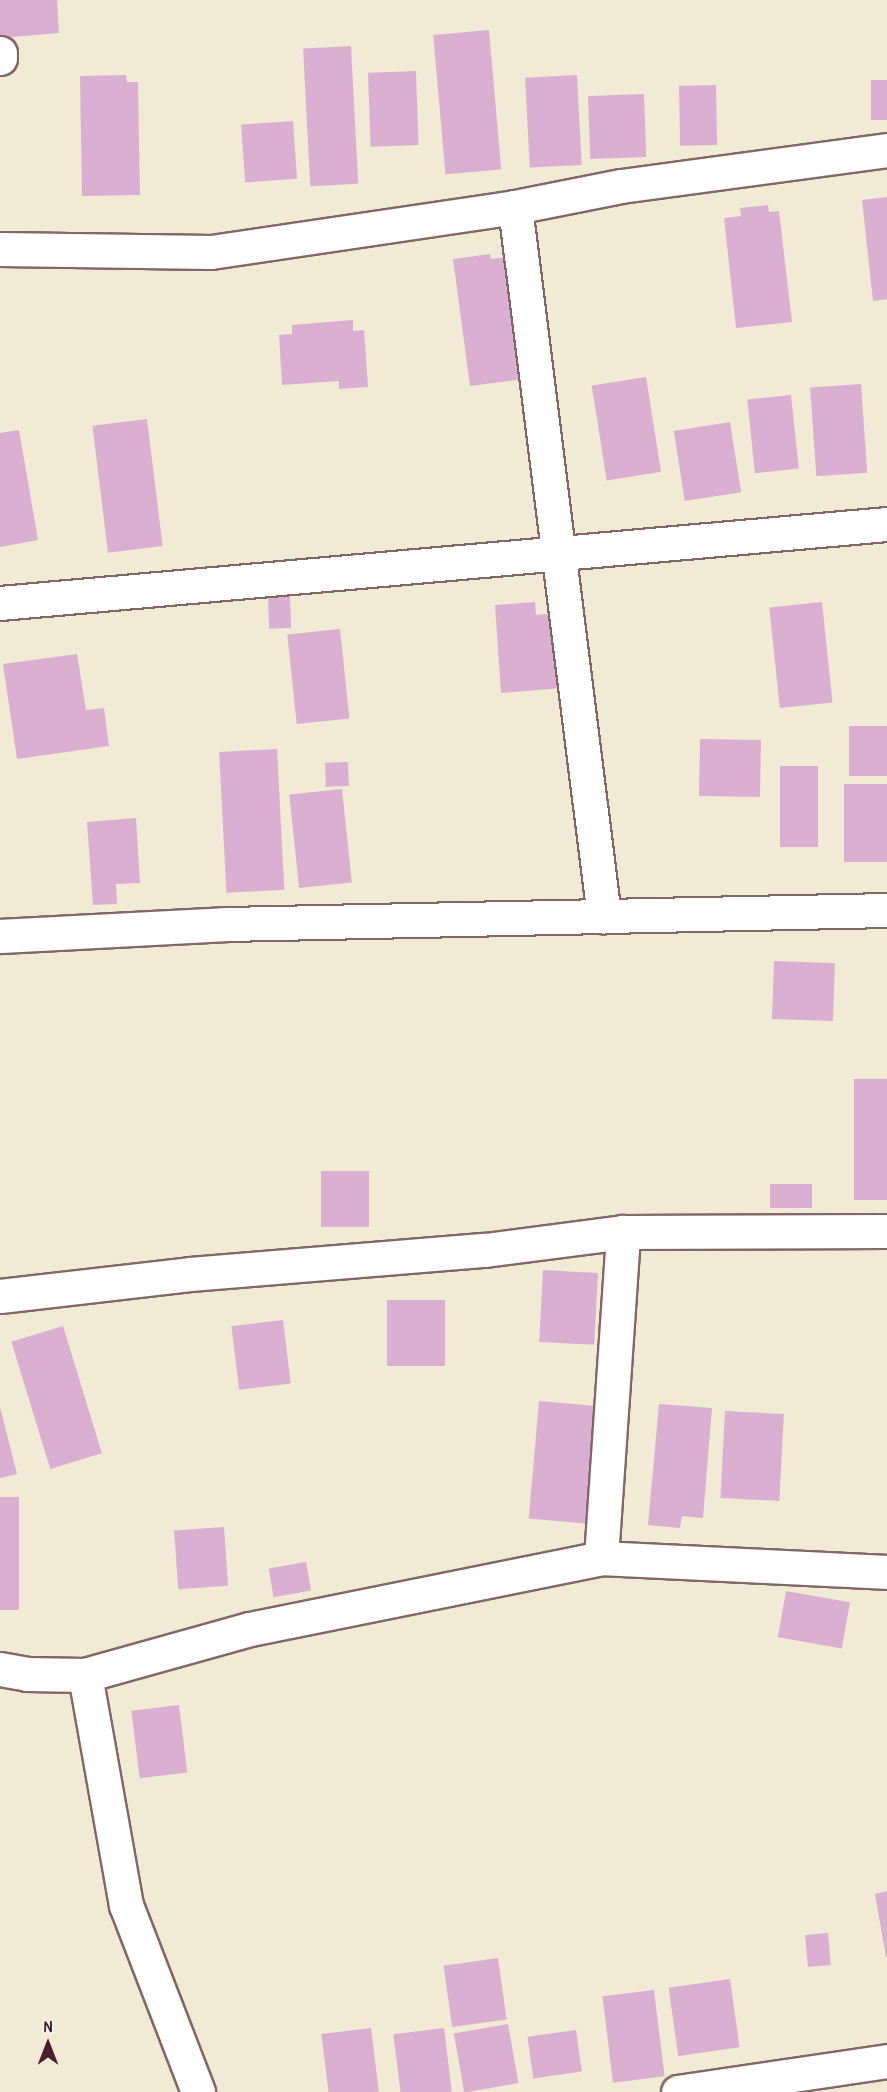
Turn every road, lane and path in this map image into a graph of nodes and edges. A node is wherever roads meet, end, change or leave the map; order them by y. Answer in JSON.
{"nodes":[{"id":1,"x":0,"y":53,"type":"edge"},
{"id":2,"x":0,"y":58,"type":"edge"},
{"id":3,"x":887,"y":150,"type":"edge"},
{"id":4,"x":515,"y":207,"type":"junction"},
{"id":5,"x":0,"y":249,"type":"edge"},
{"id":6,"x":887,"y":524,"type":"edge"},
{"id":7,"x":557,"y":554,"type":"junction"},
{"id":8,"x":0,"y":603,"type":"edge"},
{"id":9,"x":887,"y":910,"type":"edge"},
{"id":10,"x":604,"y":916,"type":"junction"},
{"id":11,"x":0,"y":936,"type":"edge"},
{"id":12,"x":887,"y":1231,"type":"edge"},
{"id":13,"x":623,"y":1232,"type":"junction"},
{"id":14,"x":0,"y":1296,"type":"edge"},
{"id":15,"x":601,"y":1558,"type":"junction"},
{"id":16,"x":887,"y":1572,"type":"edge"},
{"id":17,"x":0,"y":1669,"type":"edge"},
{"id":18,"x":85,"y":1675,"type":"junction"},
{"id":19,"x":887,"y":2061,"type":"edge"},
{"id":20,"x":198,"y":2092,"type":"edge"},
{"id":21,"x":678,"y":2092,"type":"edge"}],
"edges":[{"from":1,"to":2,"type":"street"},
{"from":3,"to":4,"type":"street"},
{"from":4,"to":5,"type":"street"},
{"from":4,"to":7,"type":"street"},
{"from":6,"to":7,"type":"street"},
{"from":7,"to":8,"type":"street"},
{"from":7,"to":10,"type":"street"},
{"from":9,"to":10,"type":"street"},
{"from":10,"to":11,"type":"street"},
{"from":12,"to":13,"type":"street"},
{"from":13,"to":14,"type":"street"},
{"from":13,"to":15,"type":"street"},
{"from":15,"to":16,"type":"street"},
{"from":15,"to":18,"type":"street"},
{"from":17,"to":18,"type":"street"},
{"from":18,"to":20,"type":"street"},
{"from":19,"to":21,"type":"street"}]}
